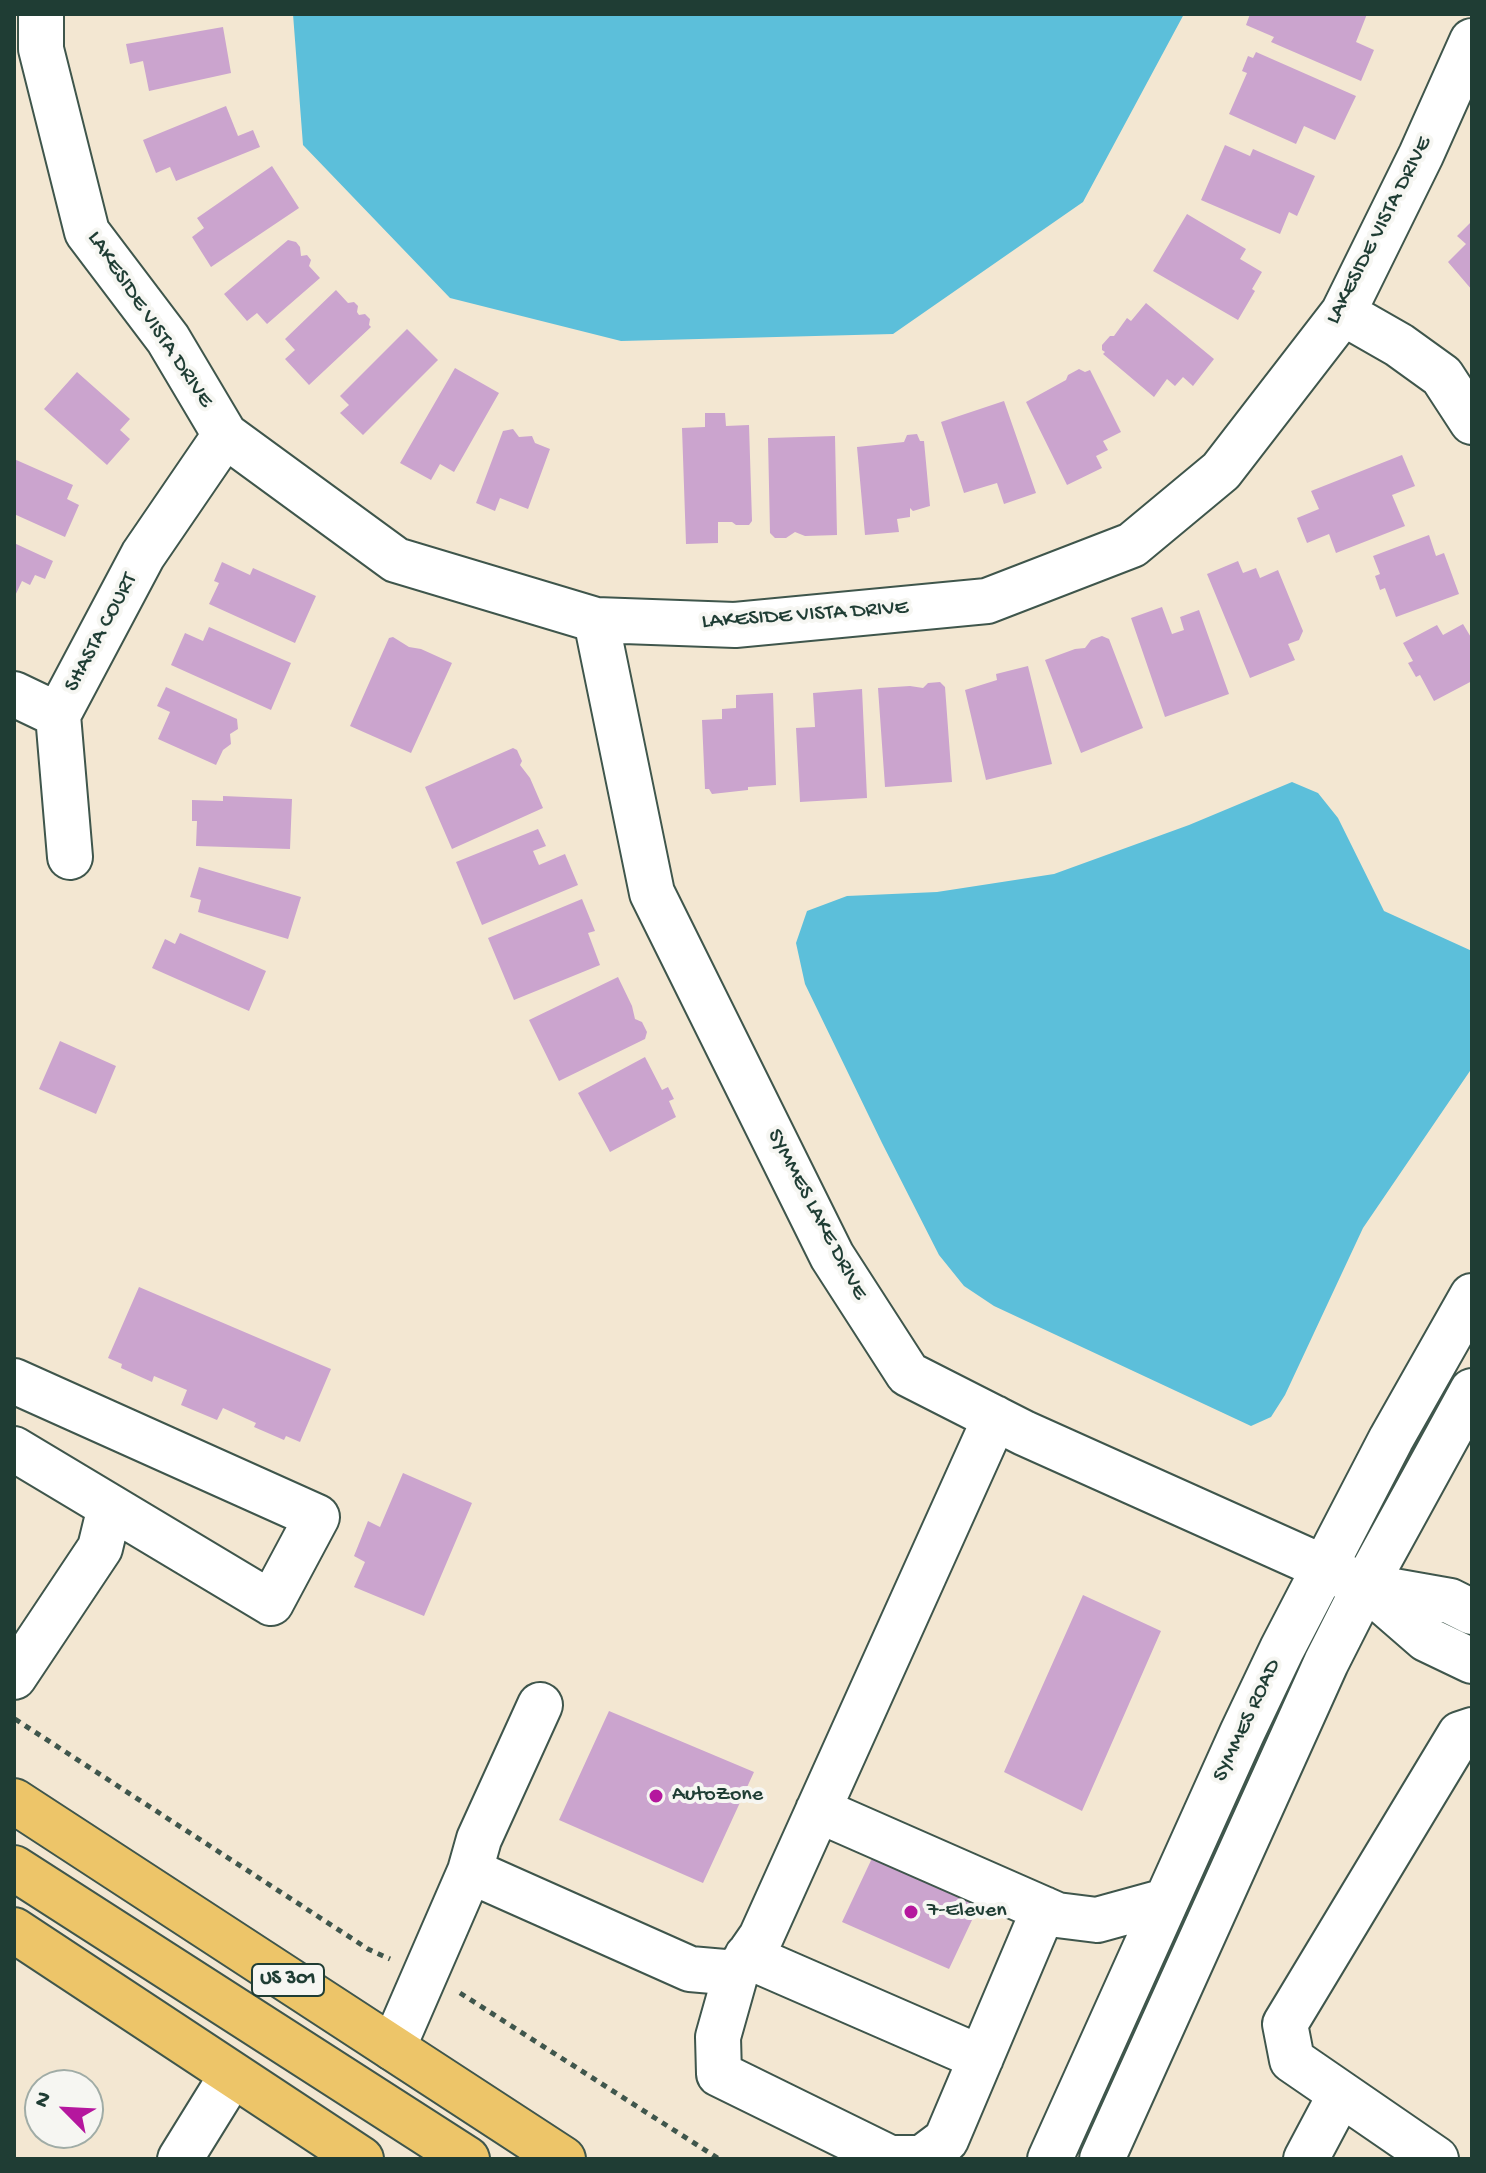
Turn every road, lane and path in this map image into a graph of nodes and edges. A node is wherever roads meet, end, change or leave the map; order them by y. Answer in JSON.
{"nodes":[{"id":1,"x":32,"y":39,"type":"edge"},
{"id":2,"x":1472,"y":41,"type":"edge"},
{"id":3,"x":1343,"y":313,"type":"junction"},
{"id":4,"x":1472,"y":422,"type":"edge"},
{"id":5,"x":225,"y":435,"type":"junction"},
{"id":6,"x":596,"y":620,"type":"junction"},
{"id":7,"x":14,"y":694,"type":"edge"},
{"id":8,"x":58,"y":715,"type":"junction"},
{"id":9,"x":70,"y":857,"type":"dead end"},
{"id":10,"x":1472,"y":1296,"type":"edge"},
{"id":11,"x":14,"y":1381,"type":"edge"},
{"id":12,"x":1472,"y":1391,"type":"edge"},
{"id":13,"x":995,"y":1418,"type":"junction"},
{"id":14,"x":14,"y":1449,"type":"edge"},
{"id":15,"x":110,"y":1507,"type":"junction"},
{"id":16,"x":1324,"y":1567,"type":"junction"},
{"id":17,"x":1365,"y":1586,"type":"junction"},
{"id":18,"x":1472,"y":1612,"type":"edge"},
{"id":19,"x":1472,"y":1661,"type":"edge"},
{"id":20,"x":14,"y":1677,"type":"edge"},
{"id":21,"x":540,"y":1705,"type":"dead end"},
{"id":22,"x":14,"y":1718,"type":"edge"},
{"id":23,"x":1472,"y":1730,"type":"edge"},
{"id":24,"x":14,"y":1801,"type":"edge"},
{"id":25,"x":818,"y":1810,"type":"junction"},
{"id":26,"x":14,"y":1868,"type":"edge"},
{"id":27,"x":470,"y":1871,"type":"junction"},
{"id":28,"x":1166,"y":1901,"type":"junction"},
{"id":29,"x":1044,"y":1909,"type":"junction"},
{"id":30,"x":14,"y":1930,"type":"edge"},
{"id":31,"x":393,"y":1961,"type":"dead end"},
{"id":32,"x":742,"y":1964,"type":"junction"},
{"id":33,"x":468,"y":1997,"type":"dead end"},
{"id":34,"x":393,"y":2048,"type":"junction"},
{"id":35,"x":981,"y":2058,"type":"junction"},
{"id":36,"x":232,"y":2075,"type":"junction"},
{"id":37,"x":1340,"y":2095,"type":"junction"},
{"id":38,"x":180,"y":2159,"type":"edge"},
{"id":39,"x":361,"y":2159,"type":"edge"},
{"id":40,"x":467,"y":2159,"type":"edge"},
{"id":41,"x":563,"y":2159,"type":"edge"},
{"id":42,"x":719,"y":2159,"type":"edge"},
{"id":43,"x":1050,"y":2159,"type":"edge"},
{"id":44,"x":1102,"y":2159,"type":"edge"},
{"id":45,"x":1306,"y":2159,"type":"edge"},
{"id":46,"x":1436,"y":2159,"type":"edge"}],
"edges":[{"from":1,"to":5,"type":"street","name":"LAKESIDE VISTA DRIVE"},
{"from":2,"to":3,"type":"street","name":"LAKESIDE VISTA DRIVE"},
{"from":3,"to":4,"type":"street"},
{"from":3,"to":6,"type":"street","name":"LAKESIDE VISTA DRIVE"},
{"from":5,"to":6,"type":"street","name":"LAKESIDE VISTA DRIVE"},
{"from":5,"to":8,"type":"street","name":"SHASTA COURT"},
{"from":6,"to":13,"type":"street","name":"SYMMES LAKE DRIVE"},
{"from":7,"to":8,"type":"street"},
{"from":8,"to":9,"type":"street","name":"SHASTA COURT"},
{"from":10,"to":16,"type":"street","name":"SYMMES ROAD"},
{"from":11,"to":15,"type":"street"},
{"from":12,"to":17,"type":"street"},
{"from":13,"to":16,"type":"street","name":"SYMMES LAKE DRIVE"},
{"from":13,"to":25,"type":"street"},
{"from":14,"to":15,"type":"street"},
{"from":15,"to":20,"type":"street"},
{"from":16,"to":17,"type":"street","name":"SYMMES LAKE DRIVE"},
{"from":16,"to":28,"type":"street","name":"SYMMES ROAD"},
{"from":17,"to":18,"type":"street"},
{"from":17,"to":19,"type":"street"},
{"from":17,"to":44,"type":"street"},
{"from":21,"to":27,"type":"street"},
{"from":22,"to":31,"type":"path"},
{"from":23,"to":37,"type":"street"},
{"from":24,"to":34,"type":"main road","number":"US 301"},
{"from":25,"to":29,"type":"street"},
{"from":25,"to":32,"type":"street"},
{"from":26,"to":40,"type":"main road"},
{"from":27,"to":32,"type":"street"},
{"from":27,"to":34,"type":"street"},
{"from":28,"to":29,"type":"street"},
{"from":28,"to":43,"type":"street","name":"SYMMES ROAD"},
{"from":29,"to":35,"type":"street"},
{"from":30,"to":36,"type":"main road"},
{"from":32,"to":35,"type":"street"},
{"from":32,"to":35,"type":"street"},
{"from":33,"to":42,"type":"path"},
{"from":34,"to":41,"type":"main road","number":"US 301"},
{"from":36,"to":38,"type":"street"},
{"from":36,"to":39,"type":"main road"},
{"from":37,"to":45,"type":"street"},
{"from":37,"to":46,"type":"street"}]}
